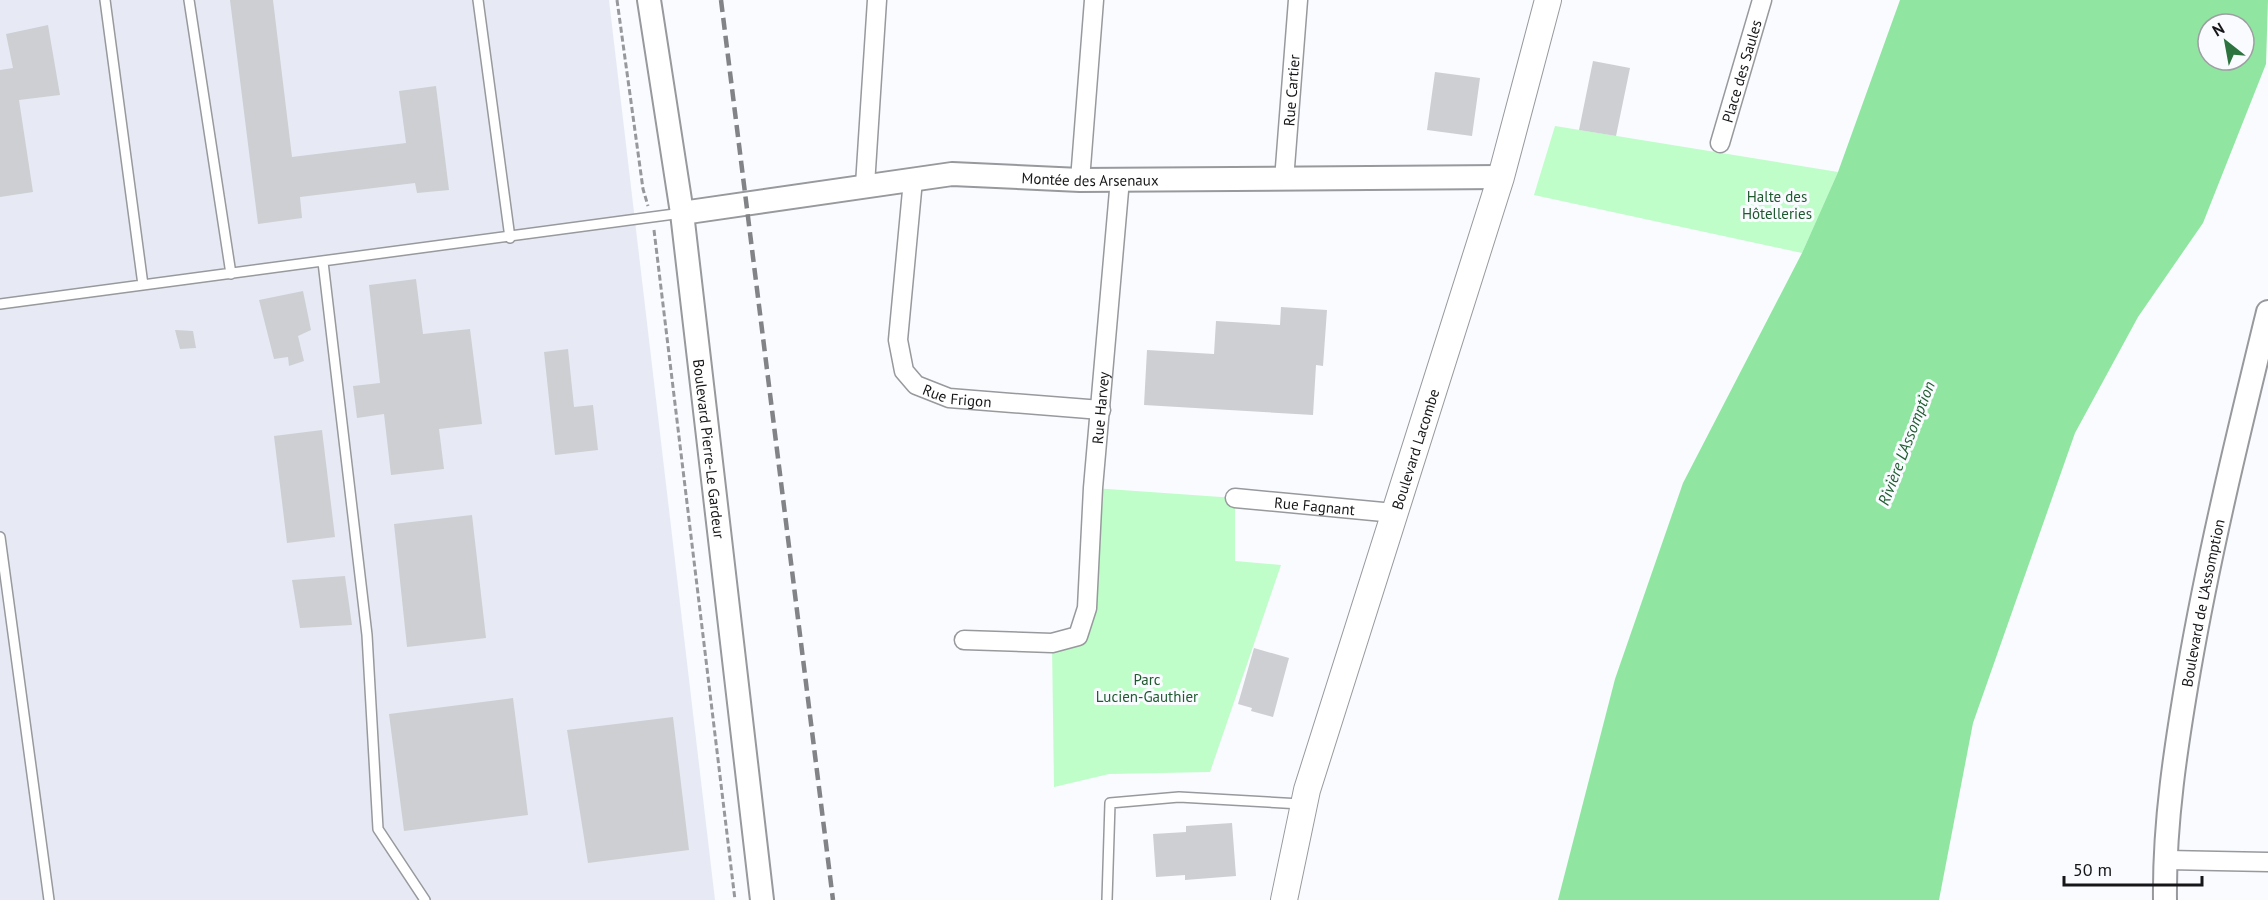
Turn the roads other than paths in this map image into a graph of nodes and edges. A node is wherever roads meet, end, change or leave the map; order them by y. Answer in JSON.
{"nodes":[{"id":1,"x":105,"y":0,"type":"edge"},
{"id":2,"x":189,"y":0,"type":"edge"},
{"id":3,"x":478,"y":0,"type":"edge"},
{"id":4,"x":649,"y":0,"type":"edge"},
{"id":5,"x":877,"y":0,"type":"edge"},
{"id":6,"x":1094,"y":0,"type":"edge"},
{"id":7,"x":1298,"y":0,"type":"edge"},
{"id":8,"x":1548,"y":0,"type":"edge"},
{"id":9,"x":1762,"y":0,"type":"edge"},
{"id":10,"x":1720,"y":143,"type":"dead end"},
{"id":11,"x":1501,"y":177,"type":"junction"},
{"id":12,"x":1120,"y":179,"type":"junction"},
{"id":13,"x":913,"y":180,"type":"junction"},
{"id":14,"x":1080,"y":180,"type":"junction"},
{"id":15,"x":1284,"y":180,"type":"junction"},
{"id":16,"x":865,"y":186,"type":"junction"},
{"id":17,"x":682,"y":213,"type":"junction"},
{"id":18,"x":510,"y":238,"type":"junction"},
{"id":19,"x":322,"y":262,"type":"junction"},
{"id":20,"x":231,"y":274,"type":"junction"},
{"id":21,"x":144,"y":285,"type":"junction"},
{"id":22,"x":0,"y":304,"type":"edge"},
{"id":23,"x":2268,"y":312,"type":"edge"},
{"id":24,"x":1101,"y":410,"type":"junction"},
{"id":25,"x":1235,"y":498,"type":"dead end"},
{"id":26,"x":1394,"y":513,"type":"junction"},
{"id":27,"x":0,"y":537,"type":"edge"},
{"id":28,"x":964,"y":640,"type":"dead end"},
{"id":29,"x":1304,"y":804,"type":"junction"},
{"id":30,"x":2167,"y":860,"type":"junction"},
{"id":31,"x":2268,"y":862,"type":"edge"},
{"id":32,"x":49,"y":900,"type":"edge"},
{"id":33,"x":425,"y":900,"type":"edge"},
{"id":34,"x":762,"y":900,"type":"edge"},
{"id":35,"x":1107,"y":900,"type":"edge"},
{"id":36,"x":1284,"y":900,"type":"edge"},
{"id":37,"x":2165,"y":900,"type":"edge"}],
"edges":[{"from":1,"to":21,"type":"lane"},
{"from":2,"to":20,"type":"lane"},
{"from":3,"to":18,"type":"lane"},
{"from":4,"to":17,"type":"street","name":"Boulevard Pierre-Le Gardeur"},
{"from":5,"to":16,"type":"street"},
{"from":6,"to":14,"type":"street"},
{"from":7,"to":15,"type":"street","name":"Rue Cartier"},
{"from":8,"to":11,"type":"main road","name":"Boulevard Lacombe"},
{"from":9,"to":10,"type":"street","name":"Place des Saules"},
{"from":11,"to":15,"type":"street","name":"Montée des Arsenaux"},
{"from":11,"to":26,"type":"main road","name":"Boulevard Lacombe"},
{"from":12,"to":14,"type":"street","name":"Montée des Arsenaux"},
{"from":12,"to":15,"type":"street","name":"Montée des Arsenaux"},
{"from":12,"to":24,"type":"street","name":"Rue Harvey"},
{"from":13,"to":14,"type":"street","name":"Montée des Arsenaux"},
{"from":13,"to":16,"type":"street","name":"Montée des Arsenaux"},
{"from":13,"to":24,"type":"street","name":"Rue Frigon"},
{"from":16,"to":17,"type":"street","name":"Montée des Arsenaux"},
{"from":17,"to":18,"type":"lane"},
{"from":17,"to":34,"type":"street","name":"Boulevard Pierre-Le Gardeur"},
{"from":18,"to":19,"type":"lane"},
{"from":19,"to":20,"type":"lane"},
{"from":19,"to":33,"type":"lane"},
{"from":20,"to":21,"type":"lane"},
{"from":21,"to":22,"type":"lane"},
{"from":23,"to":30,"type":"street","name":"Boulevard de L'Assomption"},
{"from":24,"to":28,"type":"street","name":"Rue Harvey"},
{"from":25,"to":26,"type":"street","name":"Rue Fagnant"},
{"from":26,"to":29,"type":"main road","name":"Boulevard Lacombe"},
{"from":27,"to":32,"type":"lane"},
{"from":29,"to":35,"type":"lane"},
{"from":29,"to":36,"type":"main road","name":"Boulevard Lacombe"},
{"from":30,"to":31,"type":"street"},
{"from":30,"to":37,"type":"street","name":"Boulevard de L'Assomption"}]}
